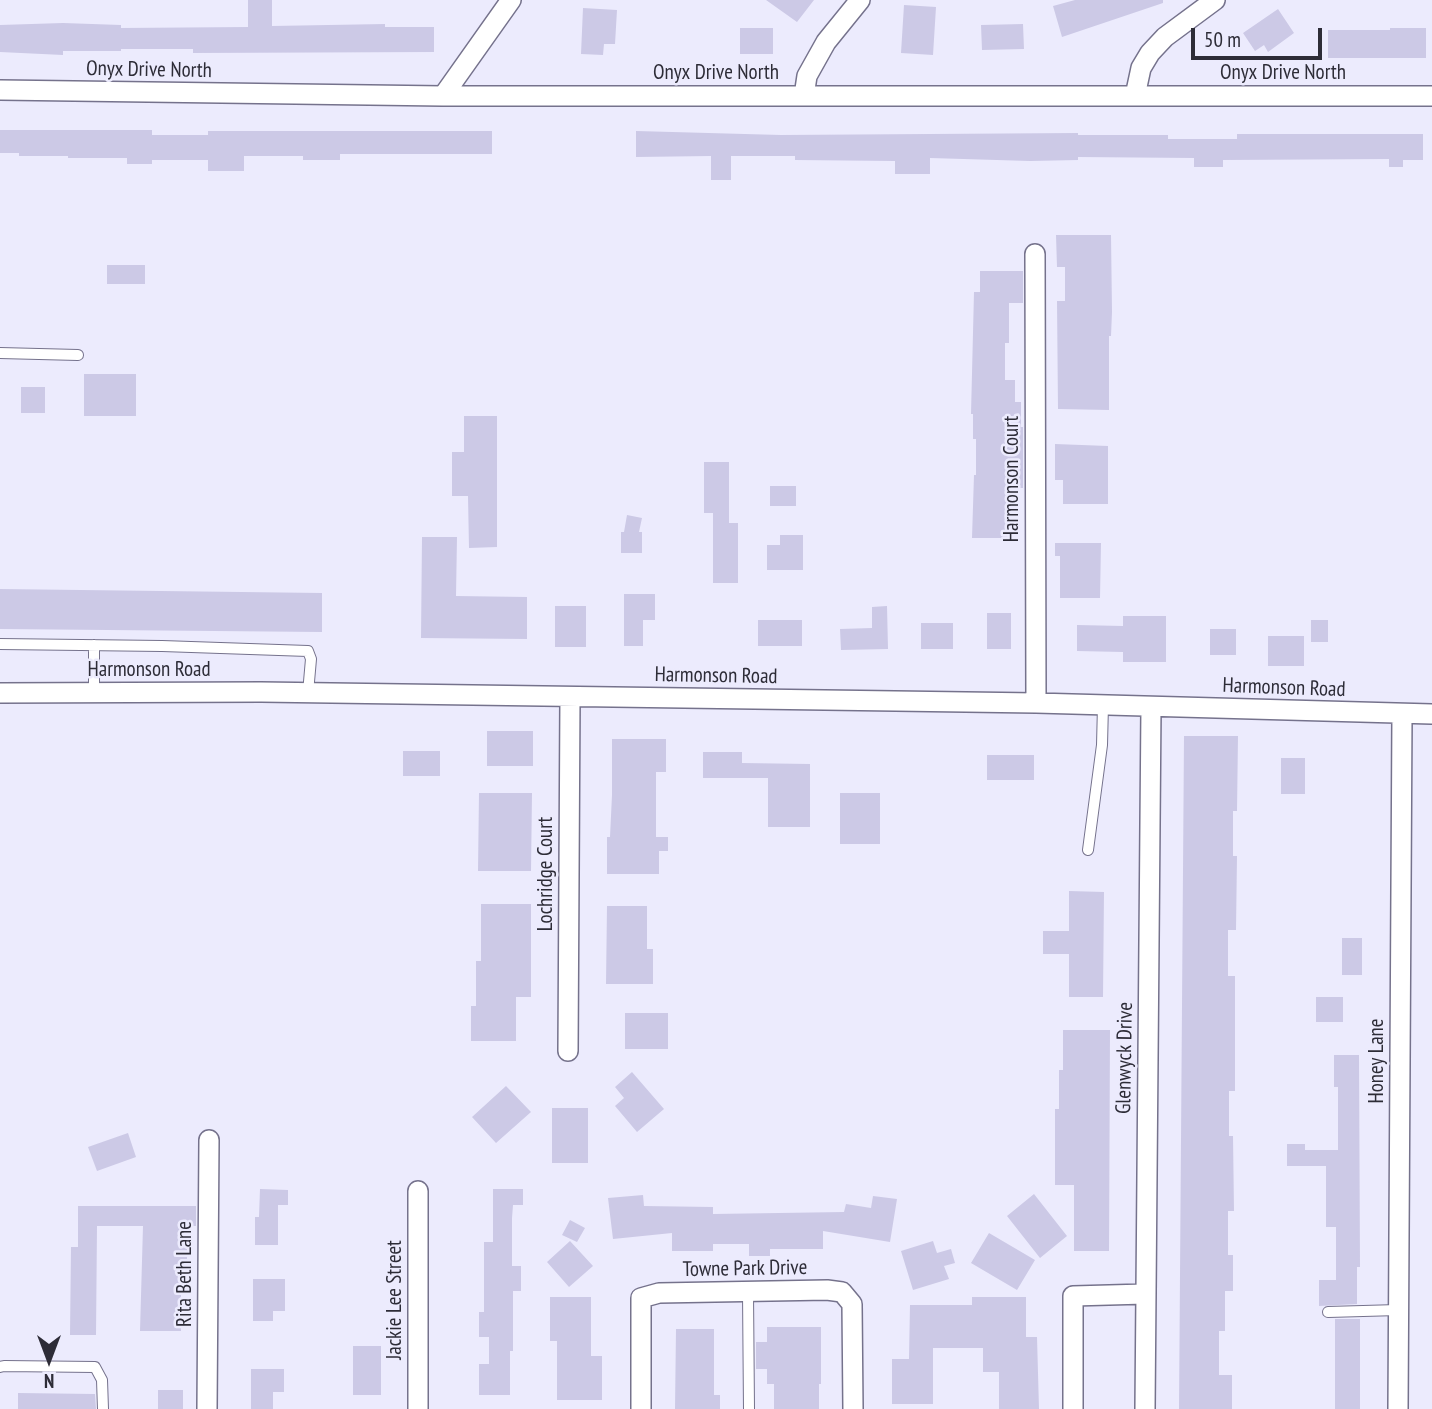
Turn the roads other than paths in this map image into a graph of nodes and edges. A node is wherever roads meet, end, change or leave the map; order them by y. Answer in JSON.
{"nodes":[{"id":1,"x":511,"y":0,"type":"edge"},
{"id":2,"x":860,"y":0,"type":"edge"},
{"id":3,"x":1215,"y":0,"type":"edge"},
{"id":4,"x":0,"y":90,"type":"edge"},
{"id":5,"x":443,"y":96,"type":"junction"},
{"id":6,"x":804,"y":96,"type":"junction"},
{"id":7,"x":1135,"y":96,"type":"junction"},
{"id":8,"x":1432,"y":96,"type":"edge"},
{"id":9,"x":1035,"y":254,"type":"dead end"},
{"id":10,"x":0,"y":353,"type":"edge"},
{"id":11,"x":78,"y":355,"type":"dead end"},
{"id":12,"x":0,"y":644,"type":"edge"},
{"id":13,"x":94,"y":645,"type":"junction"},
{"id":14,"x":0,"y":693,"type":"edge"},
{"id":15,"x":94,"y":693,"type":"junction"},
{"id":16,"x":308,"y":693,"type":"junction"},
{"id":17,"x":570,"y":697,"type":"junction"},
{"id":18,"x":1035,"y":703,"type":"junction"},
{"id":19,"x":1103,"y":705,"type":"junction"},
{"id":20,"x":1151,"y":707,"type":"junction"},
{"id":21,"x":1402,"y":714,"type":"junction"},
{"id":22,"x":1432,"y":714,"type":"edge"},
{"id":23,"x":1088,"y":850,"type":"dead end"},
{"id":24,"x":568,"y":1051,"type":"dead end"},
{"id":25,"x":209,"y":1140,"type":"dead end"},
{"id":26,"x":418,"y":1191,"type":"dead end"},
{"id":27,"x":748,"y":1293,"type":"junction"},
{"id":28,"x":1145,"y":1294,"type":"junction"},
{"id":29,"x":1398,"y":1310,"type":"junction"},
{"id":30,"x":1328,"y":1312,"type":"dead end"},
{"id":31,"x":0,"y":1367,"type":"edge"},
{"id":32,"x":103,"y":1409,"type":"edge"},
{"id":33,"x":207,"y":1409,"type":"edge"},
{"id":34,"x":418,"y":1409,"type":"edge"},
{"id":35,"x":641,"y":1409,"type":"edge"},
{"id":36,"x":749,"y":1409,"type":"edge"},
{"id":37,"x":853,"y":1409,"type":"edge"},
{"id":38,"x":1073,"y":1409,"type":"edge"},
{"id":39,"x":1145,"y":1409,"type":"edge"},
{"id":40,"x":1398,"y":1409,"type":"edge"}],
"edges":[{"from":1,"to":5,"type":"street"},
{"from":2,"to":6,"type":"street"},
{"from":3,"to":7,"type":"street"},
{"from":4,"to":5,"type":"street","name":"Onyx Drive North"},
{"from":5,"to":6,"type":"street","name":"Onyx Drive North"},
{"from":6,"to":7,"type":"street","name":"Onyx Drive North"},
{"from":7,"to":8,"type":"street","name":"Onyx Drive North"},
{"from":9,"to":18,"type":"street","name":"Harmonson Court"},
{"from":10,"to":11,"type":"lane"},
{"from":12,"to":13,"type":"lane"},
{"from":13,"to":15,"type":"lane"},
{"from":13,"to":16,"type":"lane"},
{"from":14,"to":15,"type":"street","name":"Harmonson Road"},
{"from":15,"to":16,"type":"street","name":"Harmonson Road"},
{"from":16,"to":17,"type":"street","name":"Harmonson Road"},
{"from":17,"to":18,"type":"street","name":"Harmonson Road"},
{"from":17,"to":24,"type":"street","name":"Lochridge Court"},
{"from":18,"to":19,"type":"street","name":"Harmonson Road"},
{"from":19,"to":20,"type":"street","name":"Harmonson Road"},
{"from":19,"to":23,"type":"lane"},
{"from":20,"to":21,"type":"street","name":"Harmonson Road"},
{"from":20,"to":28,"type":"street","name":"Glenwyck Drive"},
{"from":21,"to":22,"type":"street","name":"Harmonson Road"},
{"from":21,"to":29,"type":"street","name":"Honey Lane"},
{"from":25,"to":33,"type":"street","name":"Rita Beth Lane"},
{"from":26,"to":34,"type":"street","name":"Jackie Lee Street"},
{"from":27,"to":35,"type":"street","name":"Towne Park Drive"},
{"from":27,"to":36,"type":"lane"},
{"from":27,"to":37,"type":"street","name":"Towne Park Drive"},
{"from":28,"to":38,"type":"street"},
{"from":28,"to":39,"type":"street","name":"Glenwyck Drive"},
{"from":29,"to":30,"type":"lane"},
{"from":29,"to":40,"type":"street","name":"Honey Lane"},
{"from":31,"to":32,"type":"lane"}]}
